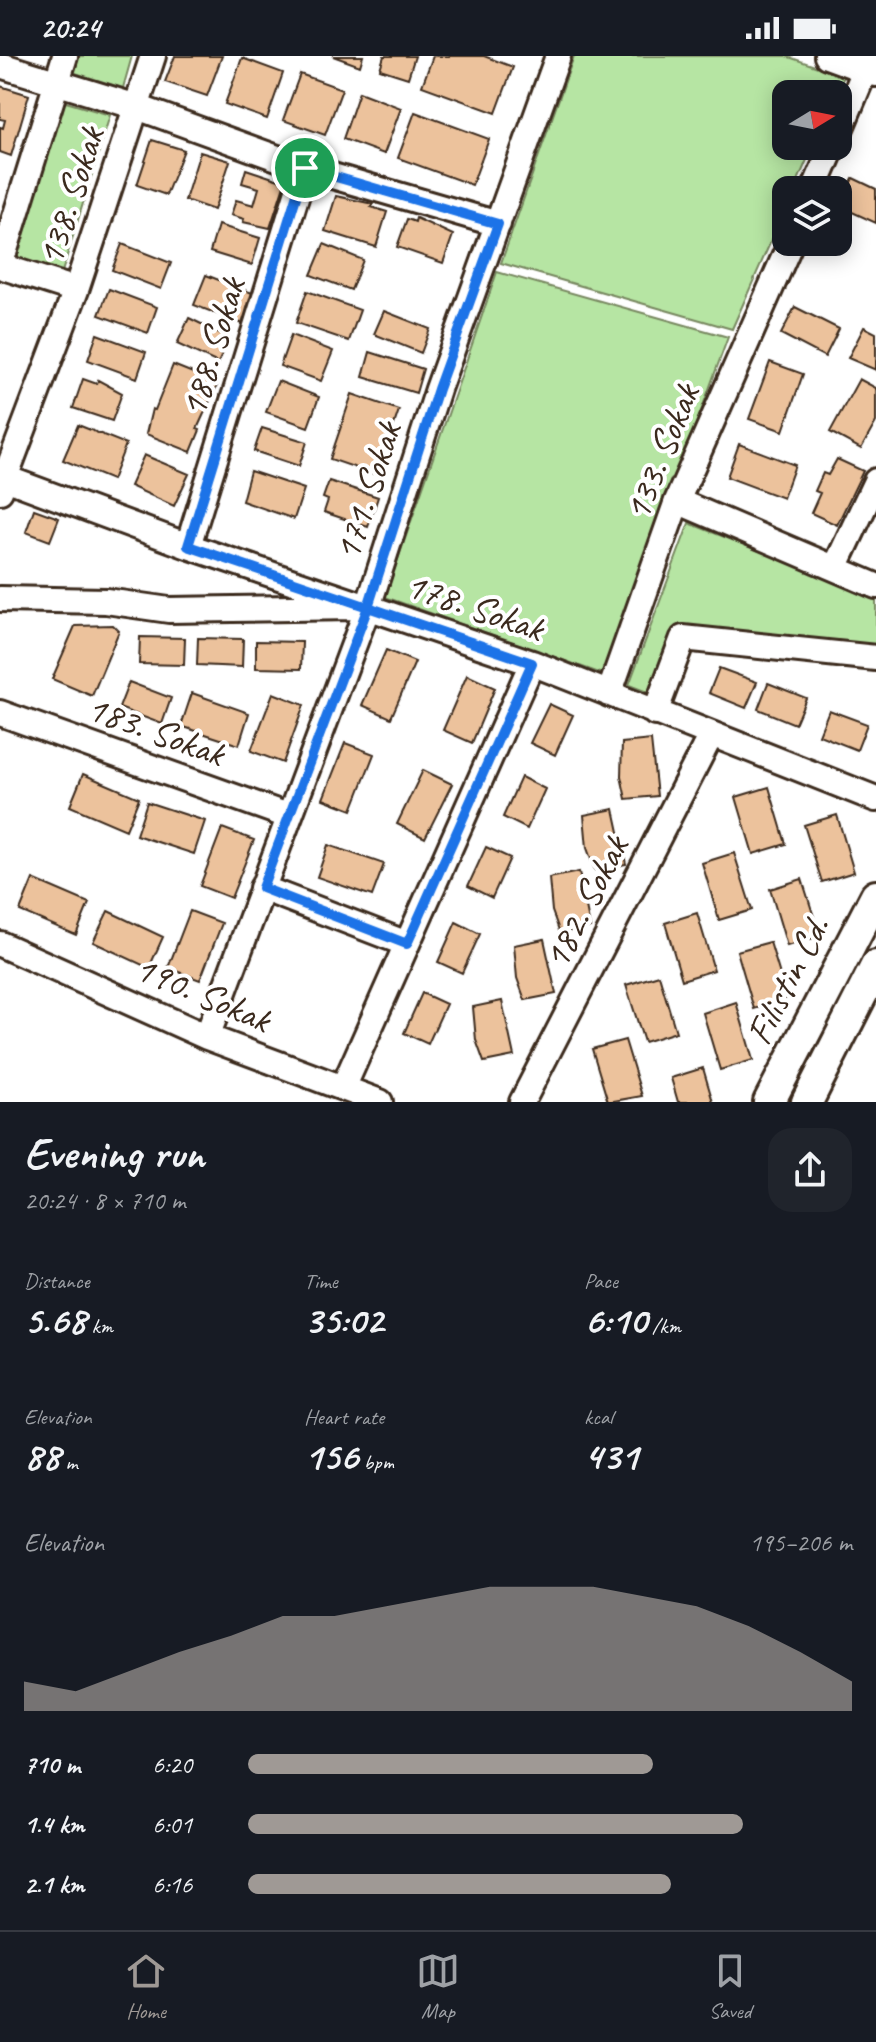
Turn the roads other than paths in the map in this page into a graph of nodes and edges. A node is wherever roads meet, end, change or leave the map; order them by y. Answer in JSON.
{"nodes":[{"id":1,"x":65,"y":56,"type":"edge"},
{"id":2,"x":153,"y":56,"type":"edge"},
{"id":3,"x":558,"y":56,"type":"edge"},
{"id":4,"x":827,"y":56,"type":"edge"},
{"id":5,"x":0,"y":65,"type":"edge"},
{"id":6,"x":871,"y":67,"type":"edge"},
{"id":7,"x":56,"y":84,"type":"junction"},
{"id":8,"x":852,"y":106,"type":"edge"},
{"id":9,"x":137,"y":107,"type":"junction"},
{"id":10,"x":305,"y":168,"type":"junction"},
{"id":11,"x":498,"y":224,"type":"junction"},
{"id":12,"x":785,"y":256,"type":"edge"},
{"id":13,"x":0,"y":266,"type":"edge"},
{"id":14,"x":76,"y":290,"type":"junction"},
{"id":15,"x":876,"y":481,"type":"edge"},
{"id":16,"x":2,"y":482,"type":"edge"},
{"id":17,"x":677,"y":501,"type":"junction"},
{"id":18,"x":188,"y":546,"type":"junction"},
{"id":19,"x":835,"y":568,"type":"junction"},
{"id":20,"x":876,"y":586,"type":"edge"},
{"id":21,"x":0,"y":599,"type":"edge"},
{"id":22,"x":368,"y":607,"type":"junction"},
{"id":23,"x":876,"y":658,"type":"edge"},
{"id":24,"x":532,"y":663,"type":"junction"},
{"id":25,"x":609,"y":694,"type":"junction"},
{"id":26,"x":0,"y":713,"type":"edge"},
{"id":27,"x":655,"y":713,"type":"junction"},
{"id":28,"x":711,"y":735,"type":"junction"},
{"id":29,"x":876,"y":799,"type":"edge"},
{"id":30,"x":288,"y":816,"type":"junction"},
{"id":31,"x":262,"y":888,"type":"junction"},
{"id":32,"x":876,"y":896,"type":"edge"},
{"id":33,"x":0,"y":944,"type":"edge"},
{"id":34,"x":407,"y":944,"type":"junction"},
{"id":35,"x":876,"y":966,"type":"edge"},
{"id":36,"x":207,"y":1037,"type":"junction"},
{"id":37,"x":343,"y":1088,"type":"junction"},
{"id":38,"x":380,"y":1102,"type":"edge"},
{"id":39,"x":522,"y":1102,"type":"edge"},
{"id":40,"x":769,"y":1102,"type":"edge"},
{"id":41,"x":807,"y":1102,"type":"edge"}],
"edges":[{"from":1,"to":7,"type":"street"},
{"from":2,"to":9,"type":"street","name":"138. Sokak"},
{"from":3,"to":11,"type":"street","name":"171. Sokak"},
{"from":4,"to":6,"type":"street"},
{"from":5,"to":7,"type":"street"},
{"from":6,"to":8,"type":"street"},
{"from":7,"to":9,"type":"street"},
{"from":7,"to":13,"type":"street"},
{"from":9,"to":10,"type":"street"},
{"from":9,"to":14,"type":"street","name":"138. Sokak"},
{"from":10,"to":11,"type":"street"},
{"from":10,"to":18,"type":"street","name":"188. Sokak"},
{"from":11,"to":22,"type":"street","name":"171. Sokak"},
{"from":12,"to":17,"type":"street","name":"133. Sokak"},
{"from":13,"to":14,"type":"street"},
{"from":14,"to":16,"type":"street","name":"138. Sokak"},
{"from":15,"to":19,"type":"street"},
{"from":16,"to":18,"type":"street","name":"178. Sokak"},
{"from":17,"to":19,"type":"street"},
{"from":17,"to":25,"type":"street","name":"133. Sokak"},
{"from":18,"to":22,"type":"street","name":"178. Sokak"},
{"from":19,"to":20,"type":"street"},
{"from":21,"to":22,"type":"street"},
{"from":22,"to":24,"type":"street","name":"178. Sokak"},
{"from":22,"to":30,"type":"street","name":"171. Sokak"},
{"from":23,"to":27,"type":"street"},
{"from":24,"to":25,"type":"street","name":"178. Sokak"},
{"from":24,"to":34,"type":"street"},
{"from":25,"to":27,"type":"street","name":"178. Sokak"},
{"from":26,"to":30,"type":"street","name":"183. Sokak"},
{"from":27,"to":28,"type":"street","name":"178. Sokak"},
{"from":28,"to":29,"type":"street","name":"178. Sokak"},
{"from":28,"to":39,"type":"street","name":"182. Sokak"},
{"from":30,"to":31,"type":"street","name":"171. Sokak"},
{"from":31,"to":34,"type":"street"},
{"from":31,"to":36,"type":"street","name":"171. Sokak"},
{"from":32,"to":40,"type":"main road","name":"Filistin Cd."},
{"from":33,"to":36,"type":"street","name":"190. Sokak"},
{"from":34,"to":37,"type":"street"},
{"from":35,"to":41,"type":"main road","name":"Filistin Cd."},
{"from":36,"to":37,"type":"street","name":"190. Sokak"},
{"from":37,"to":38,"type":"street","name":"190. Sokak"}]}
